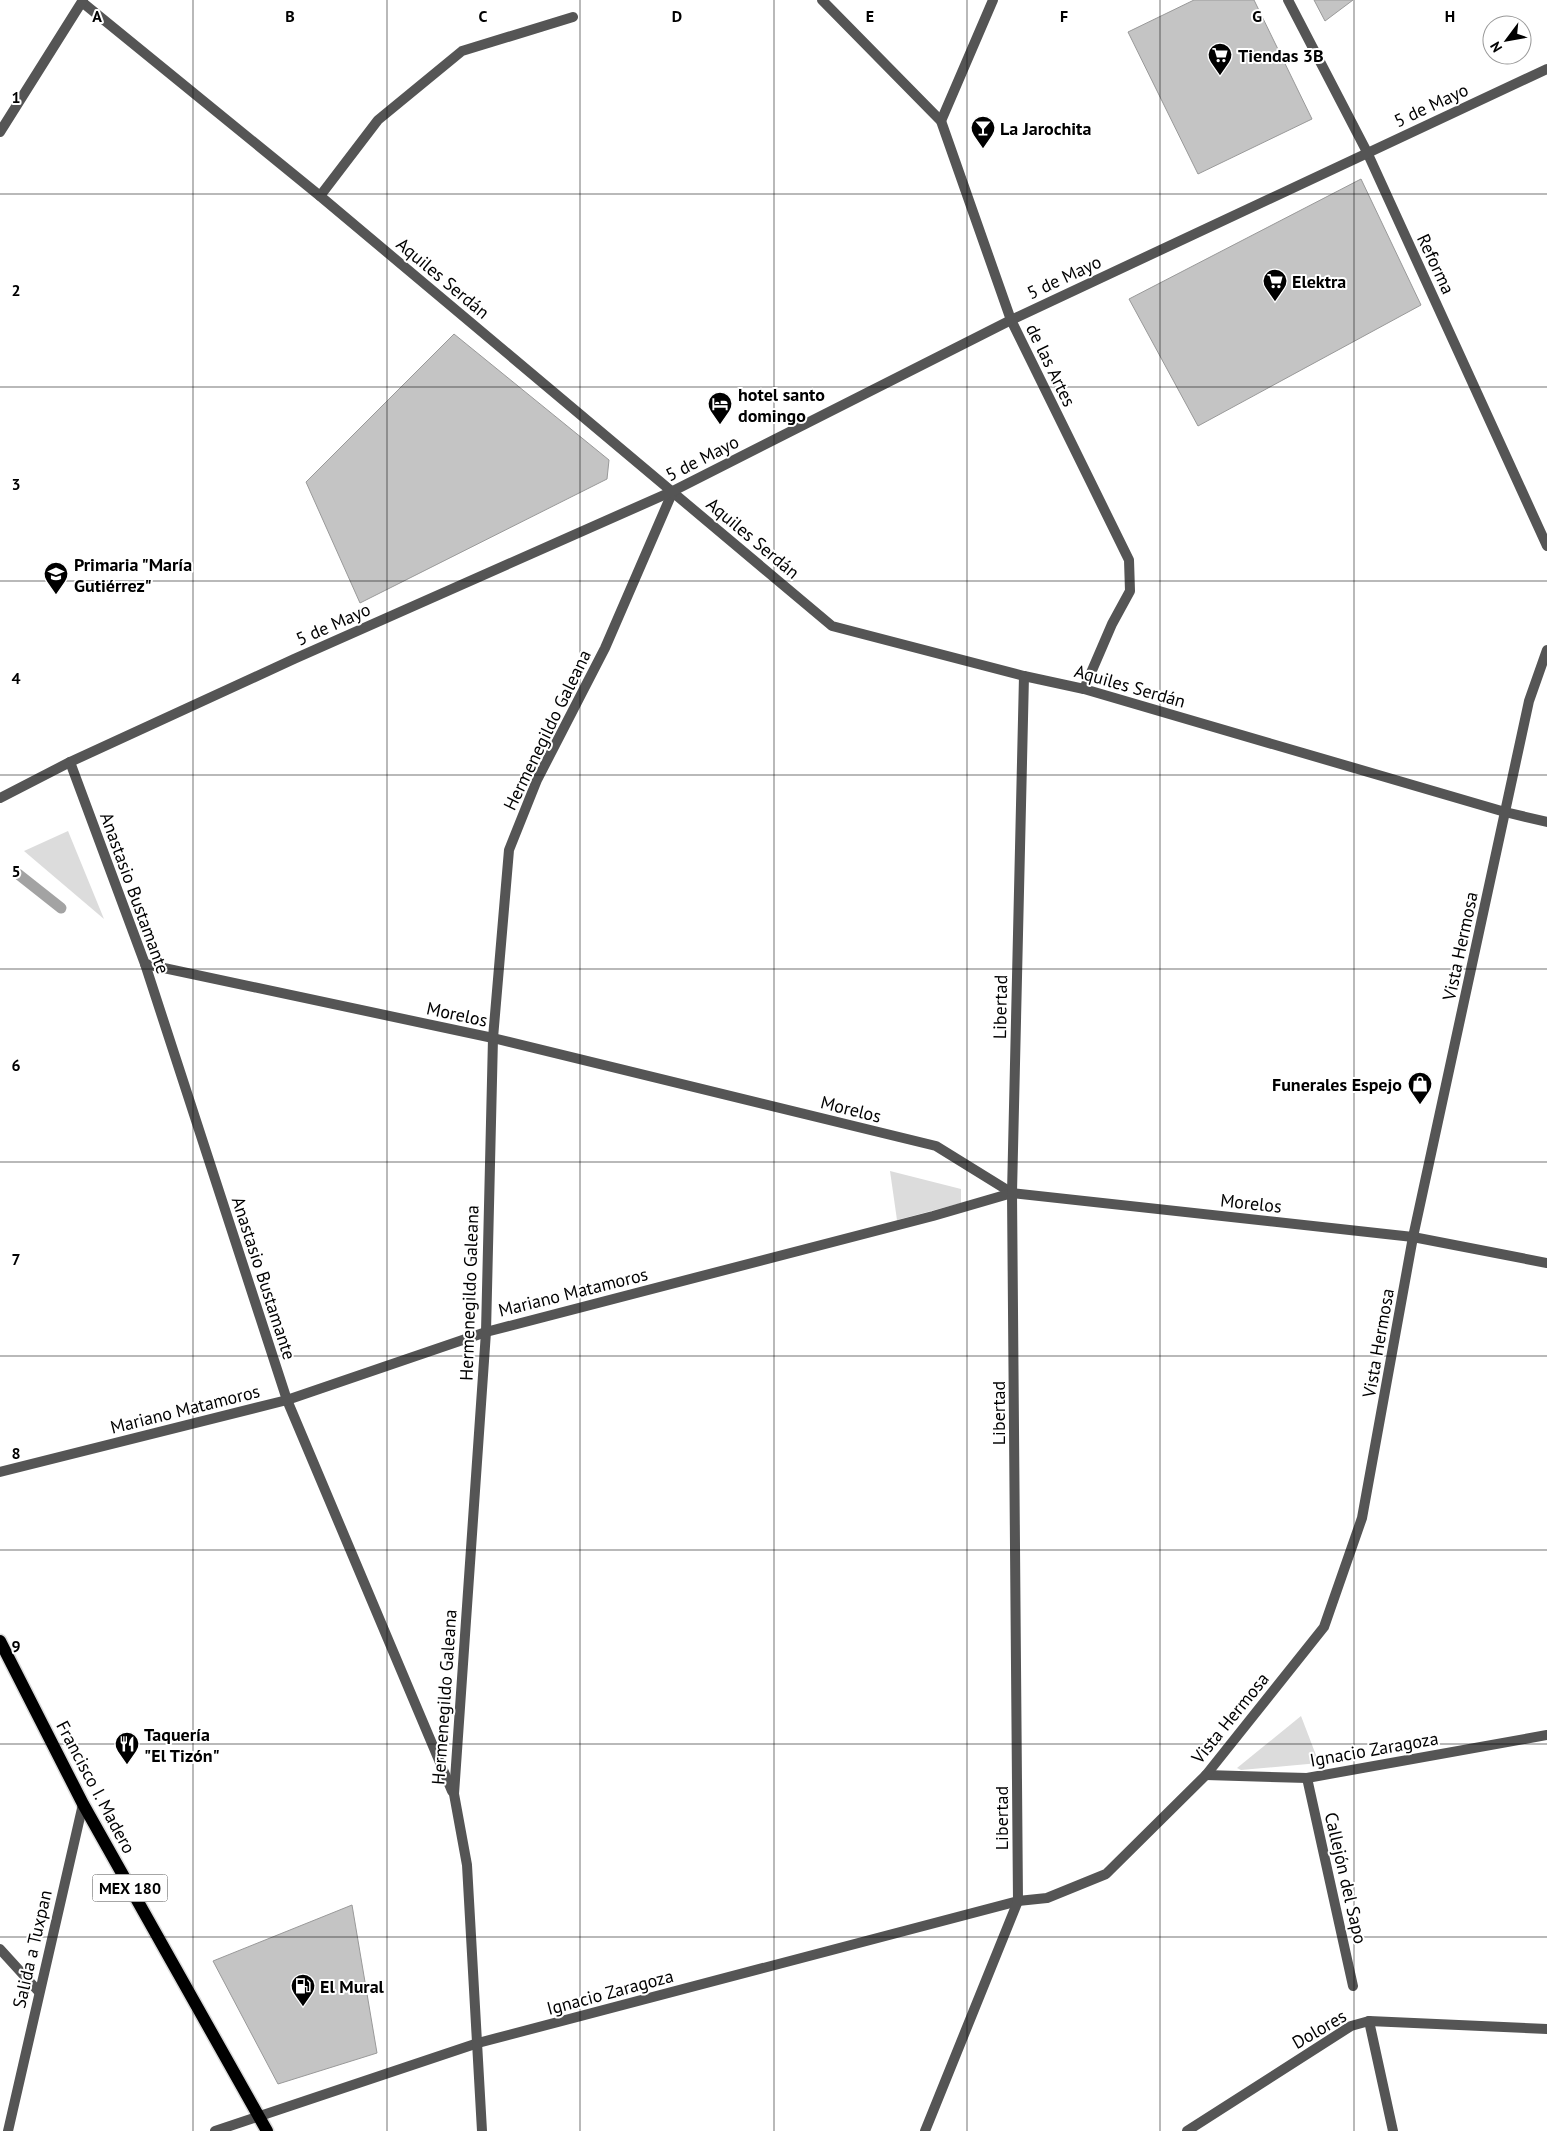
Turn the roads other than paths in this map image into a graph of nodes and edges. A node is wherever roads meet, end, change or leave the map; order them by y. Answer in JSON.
{"nodes":[{"id":1,"x":822,"y":0,"type":"edge"},
{"id":2,"x":993,"y":0,"type":"edge"},
{"id":3,"x":1288,"y":0,"type":"edge"},
{"id":4,"x":83,"y":1,"type":"edge"},
{"id":5,"x":573,"y":17,"type":"dead end"},
{"id":6,"x":1547,"y":69,"type":"edge"},
{"id":7,"x":941,"y":121,"type":"junction"},
{"id":8,"x":0,"y":132,"type":"edge"},
{"id":9,"x":1367,"y":152,"type":"junction"},
{"id":10,"x":320,"y":196,"type":"junction"},
{"id":11,"x":1011,"y":320,"type":"junction"},
{"id":12,"x":673,"y":491,"type":"junction"},
{"id":13,"x":1547,"y":546,"type":"edge"},
{"id":14,"x":1547,"y":650,"type":"edge"},
{"id":15,"x":1024,"y":676,"type":"junction"},
{"id":16,"x":1084,"y":689,"type":"junction"},
{"id":17,"x":70,"y":762,"type":"junction"},
{"id":18,"x":0,"y":798,"type":"edge"},
{"id":19,"x":1505,"y":812,"type":"junction"},
{"id":20,"x":1547,"y":822,"type":"edge"},
{"id":21,"x":144,"y":964,"type":"junction"},
{"id":22,"x":492,"y":1038,"type":"junction"},
{"id":23,"x":1012,"y":1193,"type":"junction"},
{"id":24,"x":1414,"y":1237,"type":"junction"},
{"id":25,"x":1547,"y":1263,"type":"edge"},
{"id":26,"x":486,"y":1332,"type":"junction"},
{"id":27,"x":287,"y":1400,"type":"junction"},
{"id":28,"x":0,"y":1472,"type":"edge"},
{"id":29,"x":0,"y":1642,"type":"edge"},
{"id":30,"x":1547,"y":1735,"type":"edge"},
{"id":31,"x":1206,"y":1775,"type":"junction"},
{"id":32,"x":1307,"y":1778,"type":"junction"},
{"id":33,"x":454,"y":1794,"type":"junction"},
{"id":34,"x":83,"y":1804,"type":"junction"},
{"id":35,"x":1018,"y":1901,"type":"junction"},
{"id":36,"x":0,"y":1949,"type":"edge"},
{"id":37,"x":1353,"y":1986,"type":"dead end"},
{"id":38,"x":38,"y":1992,"type":"junction"},
{"id":39,"x":1369,"y":2021,"type":"junction"},
{"id":40,"x":1547,"y":2029,"type":"edge"},
{"id":41,"x":478,"y":2043,"type":"junction"},
{"id":42,"x":259,"y":2116,"type":"junction"},
{"id":43,"x":8,"y":2131,"type":"edge"},
{"id":44,"x":215,"y":2131,"type":"edge"},
{"id":45,"x":267,"y":2131,"type":"edge"},
{"id":46,"x":482,"y":2131,"type":"edge"},
{"id":47,"x":925,"y":2131,"type":"edge"},
{"id":48,"x":1187,"y":2131,"type":"edge"},
{"id":49,"x":1393,"y":2131,"type":"edge"}],
"edges":[{"from":1,"to":7,"type":"street","name":"de las Artes"},
{"from":2,"to":7,"type":"street"},
{"from":3,"to":9,"type":"street","name":"Reforma"},
{"from":4,"to":8,"type":"street"},
{"from":4,"to":10,"type":"street","name":"Aquiles Serdán"},
{"from":5,"to":10,"type":"street"},
{"from":6,"to":9,"type":"street","name":"5 de Mayo"},
{"from":7,"to":11,"type":"street","name":"de las Artes"},
{"from":9,"to":11,"type":"street","name":"5 de Mayo"},
{"from":9,"to":13,"type":"street","name":"Reforma"},
{"from":10,"to":12,"type":"street","name":"Aquiles Serdán"},
{"from":11,"to":12,"type":"street","name":"5 de Mayo"},
{"from":11,"to":16,"type":"street","name":"de las Artes"},
{"from":12,"to":15,"type":"street","name":"Aquiles Serdán"},
{"from":12,"to":17,"type":"street","name":"5 de Mayo"},
{"from":12,"to":22,"type":"street","name":"Hermenegildo Galeana"},
{"from":14,"to":19,"type":"street","name":"Vista Hermosa"},
{"from":15,"to":16,"type":"street","name":"Aquiles Serdán"},
{"from":15,"to":23,"type":"street","name":"Libertad"},
{"from":16,"to":19,"type":"street","name":"Aquiles Serdán"},
{"from":17,"to":18,"type":"street","name":"5 de Mayo"},
{"from":17,"to":21,"type":"street","name":"Anastasio Bustamante"},
{"from":19,"to":20,"type":"street","name":"Aquiles Serdán"},
{"from":19,"to":24,"type":"street","name":"Vista Hermosa"},
{"from":21,"to":22,"type":"street","name":"Morelos"},
{"from":21,"to":27,"type":"street","name":"Anastasio Bustamante"},
{"from":22,"to":23,"type":"street","name":"Morelos"},
{"from":22,"to":26,"type":"street","name":"Hermenegildo Galeana"},
{"from":23,"to":24,"type":"street","name":"Morelos"},
{"from":23,"to":26,"type":"street","name":"Mariano Matamoros"},
{"from":23,"to":35,"type":"street","name":"Libertad"},
{"from":24,"to":25,"type":"street","name":"Morelos"},
{"from":24,"to":31,"type":"street","name":"Vista Hermosa"},
{"from":26,"to":27,"type":"street","name":"Mariano Matamoros"},
{"from":26,"to":33,"type":"street","name":"Hermenegildo Galeana"},
{"from":27,"to":28,"type":"street","name":"Mariano Matamoros"},
{"from":27,"to":33,"type":"street","name":"Anastasio Bustamante"},
{"from":29,"to":34,"type":"main road","name":"Francisco I. Madero","number":"MEX 180"},
{"from":30,"to":32,"type":"street","name":"Ignacio Zaragoza"},
{"from":31,"to":32,"type":"street","name":"Ignacio Zaragoza"},
{"from":31,"to":35,"type":"street","name":"Vista Hermosa"},
{"from":32,"to":37,"type":"street","name":"Callejón del Sapo"},
{"from":33,"to":41,"type":"street","name":"Hermenegildo Galeana"},
{"from":34,"to":38,"type":"street","name":"Salida a Tuxpan"},
{"from":34,"to":42,"type":"main road","name":"Francisco I. Madero","number":"MEX 180"},
{"from":35,"to":41,"type":"street","name":"Ignacio Zaragoza"},
{"from":35,"to":47,"type":"street","name":"Libertad"},
{"from":36,"to":38,"type":"street"},
{"from":38,"to":43,"type":"street","name":"Salida a Tuxpan"},
{"from":39,"to":40,"type":"street","name":"Dolores"},
{"from":39,"to":48,"type":"street","name":"Dolores"},
{"from":39,"to":49,"type":"street"},
{"from":41,"to":42,"type":"street","name":"Ignacio Zaragoza"},
{"from":41,"to":46,"type":"street","name":"Hermenegildo Galeana"},
{"from":42,"to":44,"type":"street","name":"Ignacio Zaragoza"},
{"from":42,"to":45,"type":"main road","name":"Francisco I. Madero","number":"MEX 180"}]}
